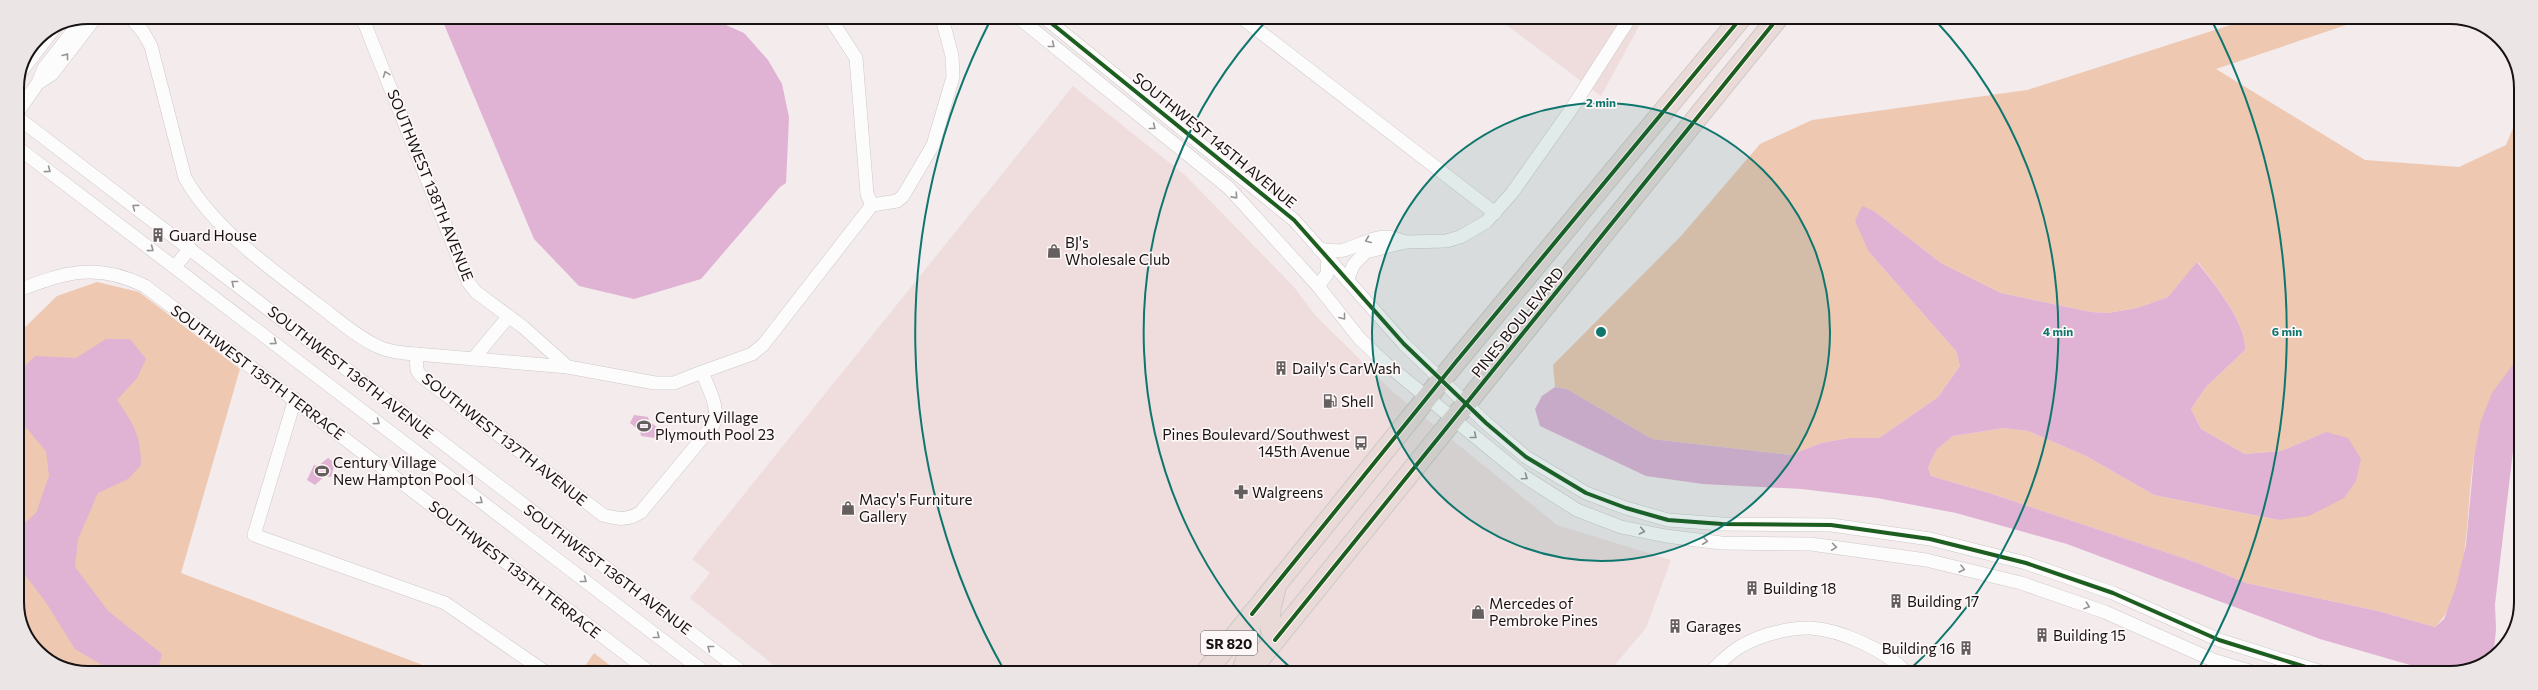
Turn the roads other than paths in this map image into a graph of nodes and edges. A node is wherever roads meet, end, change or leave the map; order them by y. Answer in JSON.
{"nodes":[{"id":1,"x":91,"y":24,"type":"edge"},
{"id":2,"x":136,"y":24,"type":"edge"},
{"id":3,"x":365,"y":24,"type":"edge"},
{"id":4,"x":834,"y":24,"type":"edge"},
{"id":5,"x":943,"y":24,"type":"edge"},
{"id":6,"x":1027,"y":24,"type":"edge"},
{"id":7,"x":1052,"y":24,"type":"edge"},
{"id":8,"x":1250,"y":24,"type":"edge"},
{"id":9,"x":1625,"y":24,"type":"edge"},
{"id":10,"x":1736,"y":24,"type":"edge"},
{"id":11,"x":1773,"y":24,"type":"edge"},
{"id":12,"x":78,"y":25,"type":"edge"},
{"id":13,"x":42,"y":44,"type":"edge"},
{"id":14,"x":34,"y":54,"type":"edge"},
{"id":15,"x":38,"y":83,"type":"junction"},
{"id":16,"x":24,"y":103,"type":"edge"},
{"id":17,"x":24,"y":122,"type":"edge"},
{"id":18,"x":24,"y":151,"type":"edge"},
{"id":19,"x":872,"y":205,"type":"junction"},
{"id":20,"x":1495,"y":213,"type":"junction"},
{"id":21,"x":1405,"y":242,"type":"junction"},
{"id":22,"x":190,"y":248,"type":"junction"},
{"id":23,"x":1324,"y":253,"type":"junction"},
{"id":24,"x":175,"y":268,"type":"junction"},
{"id":25,"x":1347,"y":280,"type":"junction"},
{"id":26,"x":1318,"y":286,"type":"junction"},
{"id":27,"x":24,"y":288,"type":"edge"},
{"id":28,"x":509,"y":316,"type":"junction"},
{"id":29,"x":416,"y":354,"type":"junction"},
{"id":30,"x":473,"y":359,"type":"junction"},
{"id":31,"x":568,"y":367,"type":"junction"},
{"id":32,"x":702,"y":372,"type":"junction"},
{"id":33,"x":1441,"y":380,"type":"junction"},
{"id":34,"x":1427,"y":399,"type":"junction"},
{"id":35,"x":295,"y":400,"type":"junction"},
{"id":36,"x":1466,"y":404,"type":"junction"},
{"id":37,"x":1453,"y":420,"type":"junction"},
{"id":38,"x":1277,"y":584,"type":"junction"},
{"id":39,"x":1252,"y":614,"type":"junction"},
{"id":40,"x":1275,"y":640,"type":"junction"},
{"id":41,"x":537,"y":666,"type":"edge"},
{"id":42,"x":641,"y":666,"type":"edge"},
{"id":43,"x":696,"y":666,"type":"edge"},
{"id":44,"x":734,"y":666,"type":"edge"},
{"id":45,"x":1211,"y":666,"type":"edge"},
{"id":46,"x":1244,"y":666,"type":"edge"},
{"id":47,"x":1254,"y":666,"type":"edge"},
{"id":48,"x":1717,"y":666,"type":"edge"},
{"id":49,"x":1898,"y":666,"type":"edge"},
{"id":50,"x":2233,"y":666,"type":"edge"},
{"id":51,"x":2289,"y":666,"type":"edge"}],
"edges":[{"from":15,"to":1,"type":"street","one_way":true},
{"from":2,"to":29,"type":"street","name":"SOUTHWEST 137TH AVENUE"},
{"from":28,"to":3,"type":"street","name":"SOUTHWEST 138TH AVENUE","one_way":true},
{"from":4,"to":19,"type":"street"},
{"from":5,"to":19,"type":"street"},
{"from":6,"to":26,"type":"street","name":"SOUTHWEST 145TH AVENUE","one_way":true},
{"from":7,"to":23,"type":"street","name":"SOUTHWEST 145TH AVENUE"},
{"from":8,"to":20,"type":"street"},
{"from":9,"to":20,"type":"street"},
{"from":10,"to":33,"type":"highway","name":"PINES BOULEVARD","number":"SR 820"},
{"from":11,"to":36,"type":"highway","name":"PINES BOULEVARD","number":"SR 820"},
{"from":12,"to":15,"type":"street"},
{"from":13,"to":14,"type":"street"},
{"from":15,"to":16,"type":"street"},
{"from":22,"to":17,"type":"street","name":"SOUTHWEST 136TH AVENUE","one_way":true},
{"from":18,"to":24,"type":"street","name":"SOUTHWEST 136TH AVENUE","one_way":true},
{"from":19,"to":32,"type":"street"},
{"from":20,"to":21,"type":"street"},
{"from":21,"to":23,"type":"street","one_way":true},
{"from":21,"to":25,"type":"street"},
{"from":22,"to":24,"type":"street"},
{"from":44,"to":22,"type":"street","name":"SOUTHWEST 136TH AVENUE","one_way":true},
{"from":23,"to":25,"type":"street","name":"SOUTHWEST 145TH AVENUE"},
{"from":23,"to":26,"type":"street"},
{"from":24,"to":43,"type":"street","name":"SOUTHWEST 136TH AVENUE","one_way":true},
{"from":25,"to":33,"type":"street","name":"SOUTHWEST 145TH AVENUE"},
{"from":26,"to":34,"type":"street","name":"SOUTHWEST 145TH AVENUE","one_way":true},
{"from":27,"to":35,"type":"street","name":"SOUTHWEST 135TH TERRACE"},
{"from":28,"to":30,"type":"street"},
{"from":28,"to":31,"type":"street","name":"SOUTHWEST 138TH AVENUE"},
{"from":29,"to":30,"type":"street"},
{"from":29,"to":32,"type":"street","name":"SOUTHWEST 137TH AVENUE"},
{"from":30,"to":31,"type":"street"},
{"from":31,"to":32,"type":"street"},
{"from":33,"to":34,"type":"highway","name":"PINES BOULEVARD","number":"SR 820"},
{"from":33,"to":36,"type":"street","name":"SOUTHWEST 145TH AVENUE"},
{"from":34,"to":37,"type":"street","name":"SOUTHWEST 145TH AVENUE"},
{"from":34,"to":38,"type":"highway","name":"PINES BOULEVARD","number":"SR 820"},
{"from":35,"to":41,"type":"street"},
{"from":35,"to":42,"type":"street","name":"SOUTHWEST 135TH TERRACE"},
{"from":36,"to":37,"type":"highway","name":"PINES BOULEVARD","number":"SR 820"},
{"from":36,"to":51,"type":"street","name":"SOUTHWEST 145TH AVENUE"},
{"from":37,"to":40,"type":"highway","name":"PINES BOULEVARD","number":"SR 820"},
{"from":37,"to":50,"type":"street","name":"SOUTHWEST 145TH AVENUE","one_way":true},
{"from":38,"to":39,"type":"highway","name":"PINES BOULEVARD","number":"SR 820"},
{"from":38,"to":40,"type":"highway"},
{"from":39,"to":45,"type":"highway","name":"PINES BOULEVARD","number":"SR 820"},
{"from":39,"to":46,"type":"highway"},
{"from":40,"to":47,"type":"highway","name":"PINES BOULEVARD","number":"SR 820"},
{"from":48,"to":49,"type":"street"}]}
